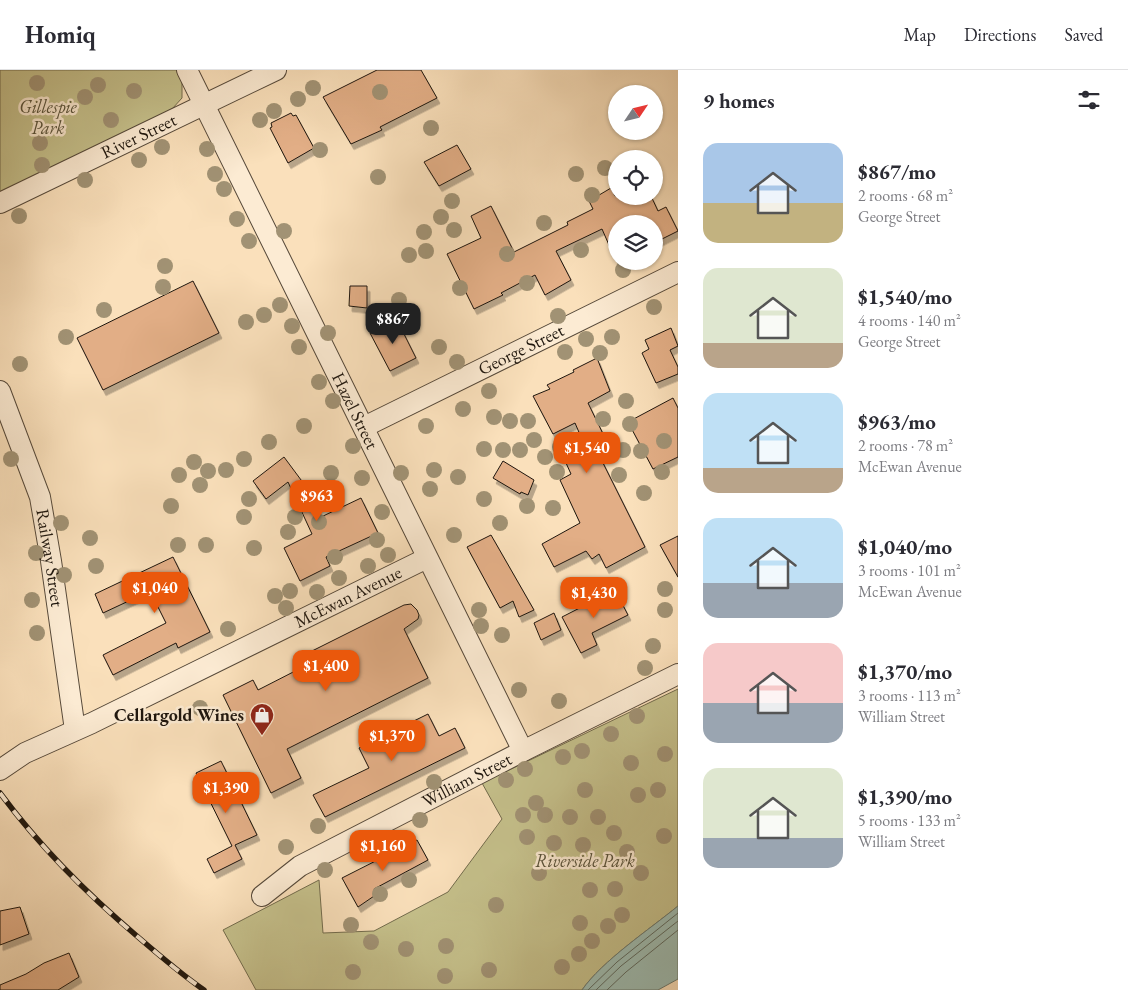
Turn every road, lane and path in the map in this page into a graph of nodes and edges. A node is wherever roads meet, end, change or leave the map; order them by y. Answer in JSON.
{"nodes":[{"id":1,"x":187,"y":70,"type":"edge"},
{"id":2,"x":276,"y":70,"type":"edge"},
{"id":3,"x":204,"y":106,"type":"junction"},
{"id":4,"x":0,"y":203,"type":"edge"},
{"id":5,"x":678,"y":272,"type":"edge"},
{"id":6,"x":0,"y":391,"type":"edge"},
{"id":7,"x":364,"y":427,"type":"junction"},
{"id":8,"x":427,"y":558,"type":"junction"},
{"id":9,"x":678,"y":674,"type":"edge"},
{"id":10,"x":75,"y":730,"type":"junction"},
{"id":11,"x":523,"y":751,"type":"junction"},
{"id":12,"x":0,"y":770,"type":"edge"},
{"id":13,"x":262,"y":896,"type":"dead end"}],
"edges":[{"from":1,"to":3,"type":"street","name":"Hazel Street"},
{"from":2,"to":3,"type":"street","name":"River Street"},
{"from":3,"to":4,"type":"street","name":"River Street"},
{"from":3,"to":7,"type":"street","name":"Hazel Street"},
{"from":5,"to":7,"type":"street","name":"George Street"},
{"from":6,"to":10,"type":"street","name":"Railway Street"},
{"from":7,"to":8,"type":"street","name":"Hazel Street"},
{"from":8,"to":10,"type":"street","name":"McEwan Avenue"},
{"from":8,"to":11,"type":"street","name":"Hazel Street"},
{"from":9,"to":11,"type":"street","name":"William Street"},
{"from":10,"to":12,"type":"street","name":"McEwan Avenue"},
{"from":11,"to":13,"type":"street","name":"William Street"}]}
